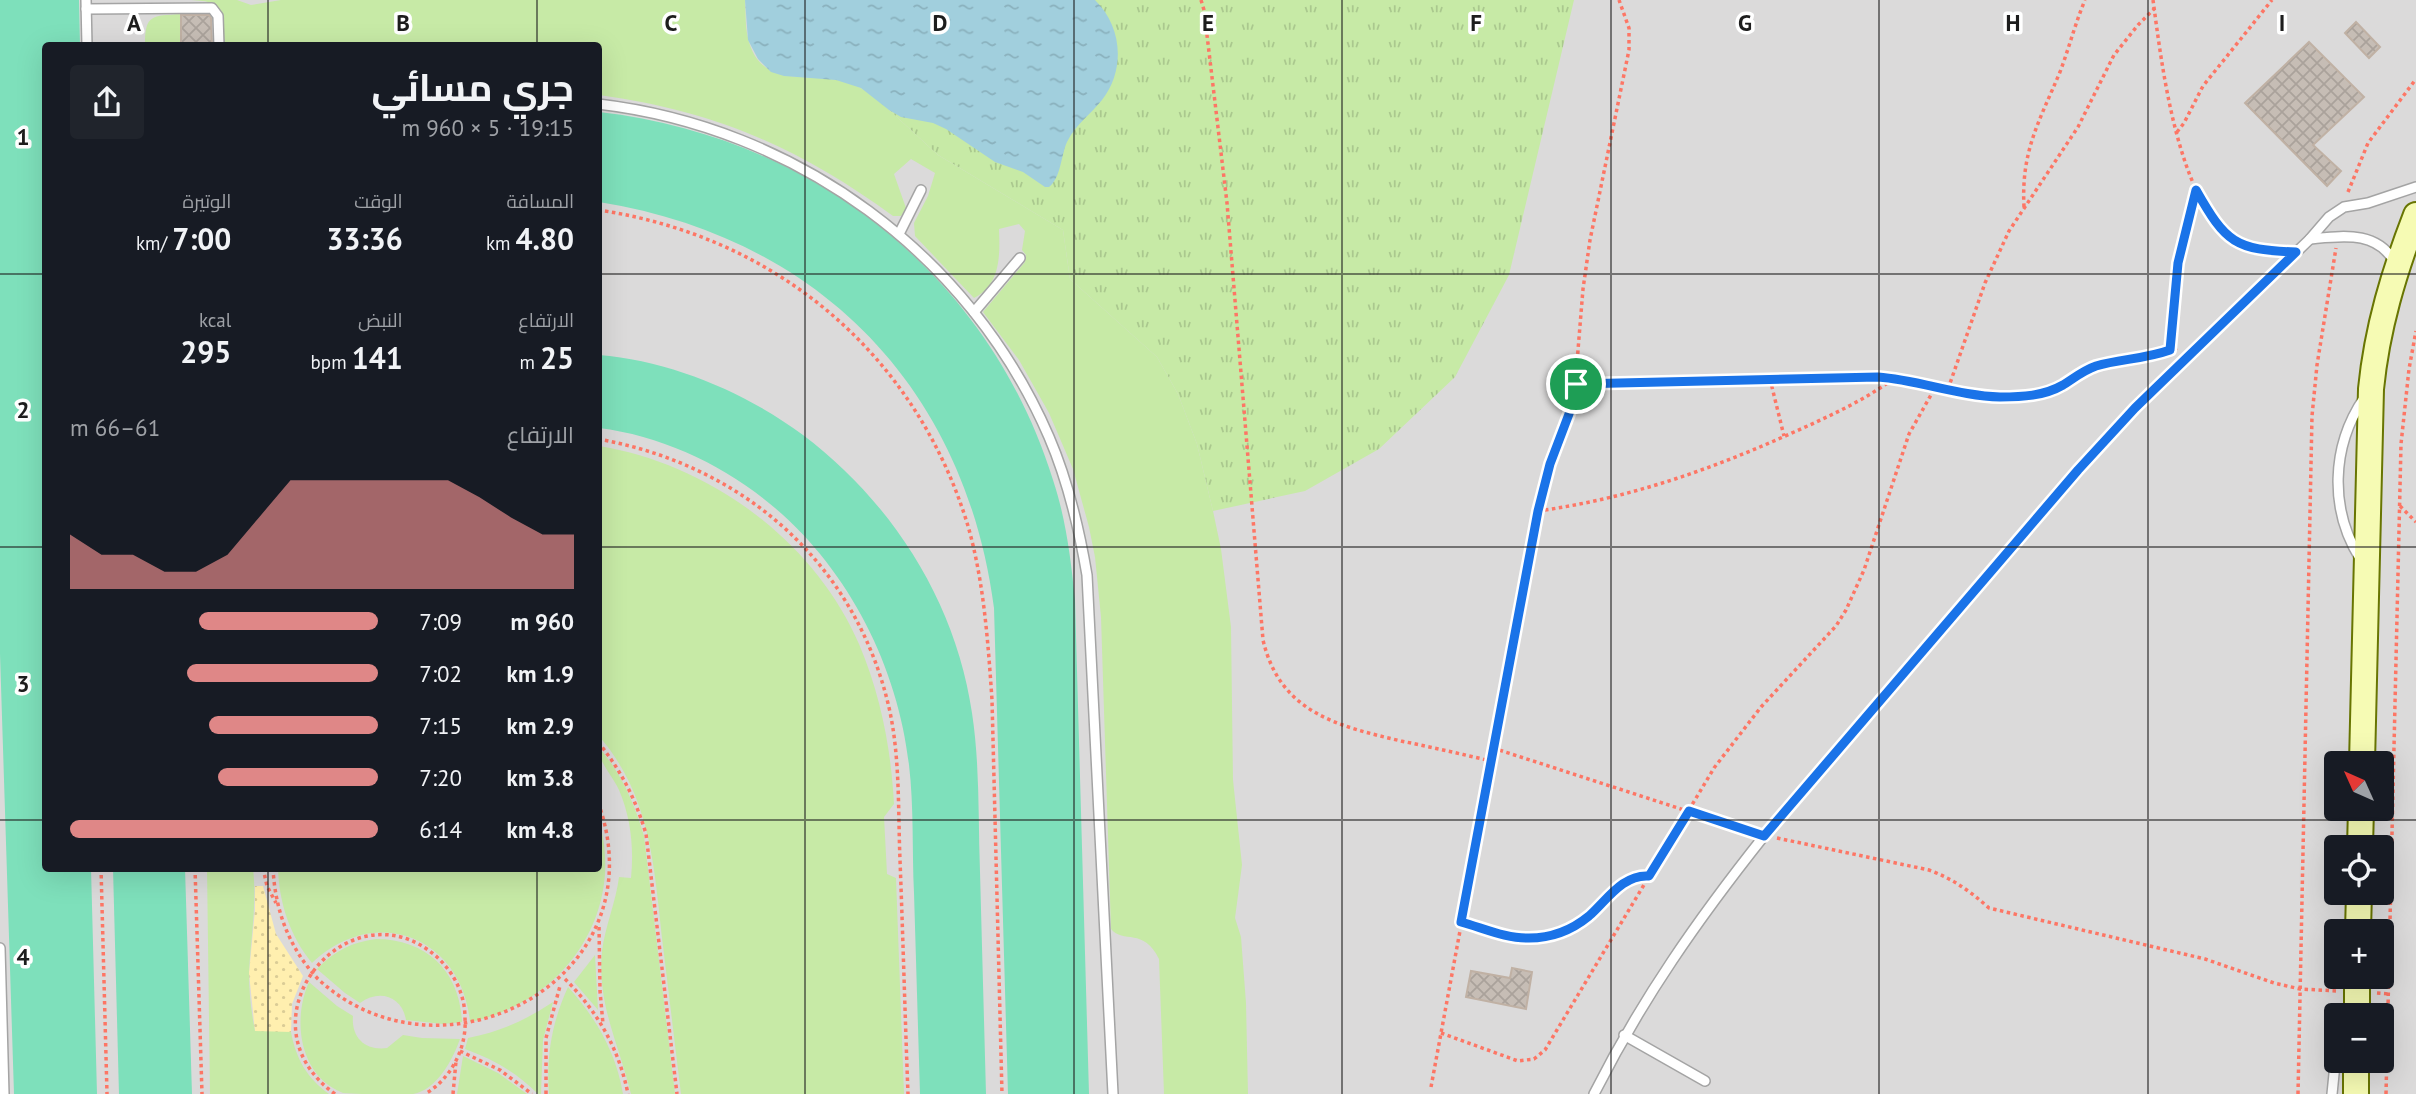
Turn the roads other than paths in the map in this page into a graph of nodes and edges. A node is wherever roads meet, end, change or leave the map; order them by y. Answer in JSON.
{"nodes":[{"id":1,"x":86,"y":4,"type":"edge"},
{"id":2,"x":87,"y":42,"type":"edge"},
{"id":3,"x":219,"y":42,"type":"edge"},
{"id":4,"x":602,"y":105,"type":"edge"},
{"id":5,"x":2416,"y":187,"type":"edge"},
{"id":6,"x":921,"y":190,"type":"dead end"},
{"id":7,"x":2416,"y":215,"type":"edge"},
{"id":8,"x":899,"y":234,"type":"junction"},
{"id":9,"x":2310,"y":239,"type":"junction"},
{"id":10,"x":1020,"y":258,"type":"dead end"},
{"id":11,"x":2397,"y":268,"type":"junction"},
{"id":12,"x":974,"y":312,"type":"junction"},
{"id":13,"x":2362,"y":751,"type":"edge"},
{"id":14,"x":0,"y":948,"type":"edge"},
{"id":15,"x":1623,"y":1035,"type":"junction"},
{"id":16,"x":2334,"y":1073,"type":"edge"},
{"id":17,"x":2356,"y":1073,"type":"edge"},
{"id":18,"x":1705,"y":1081,"type":"dead end"},
{"id":19,"x":4,"y":1094,"type":"edge"},
{"id":20,"x":1113,"y":1094,"type":"edge"},
{"id":21,"x":1594,"y":1094,"type":"edge"},
{"id":22,"x":2332,"y":1094,"type":"edge"},
{"id":23,"x":2356,"y":1094,"type":"edge"}],
"edges":[{"from":1,"to":2,"type":"lane"},
{"from":1,"to":3,"type":"lane"},
{"from":4,"to":8,"type":"lane"},
{"from":5,"to":9,"type":"lane"},
{"from":6,"to":8,"type":"lane"},
{"from":7,"to":11,"type":"street"},
{"from":8,"to":12,"type":"lane"},
{"from":9,"to":11,"type":"lane"},
{"from":9,"to":15,"type":"lane"},
{"from":10,"to":12,"type":"lane"},
{"from":11,"to":13,"type":"street"},
{"from":12,"to":20,"type":"lane"},
{"from":14,"to":19,"type":"lane"},
{"from":15,"to":18,"type":"lane"},
{"from":15,"to":21,"type":"lane"},
{"from":16,"to":22,"type":"lane"},
{"from":17,"to":23,"type":"street"}]}
